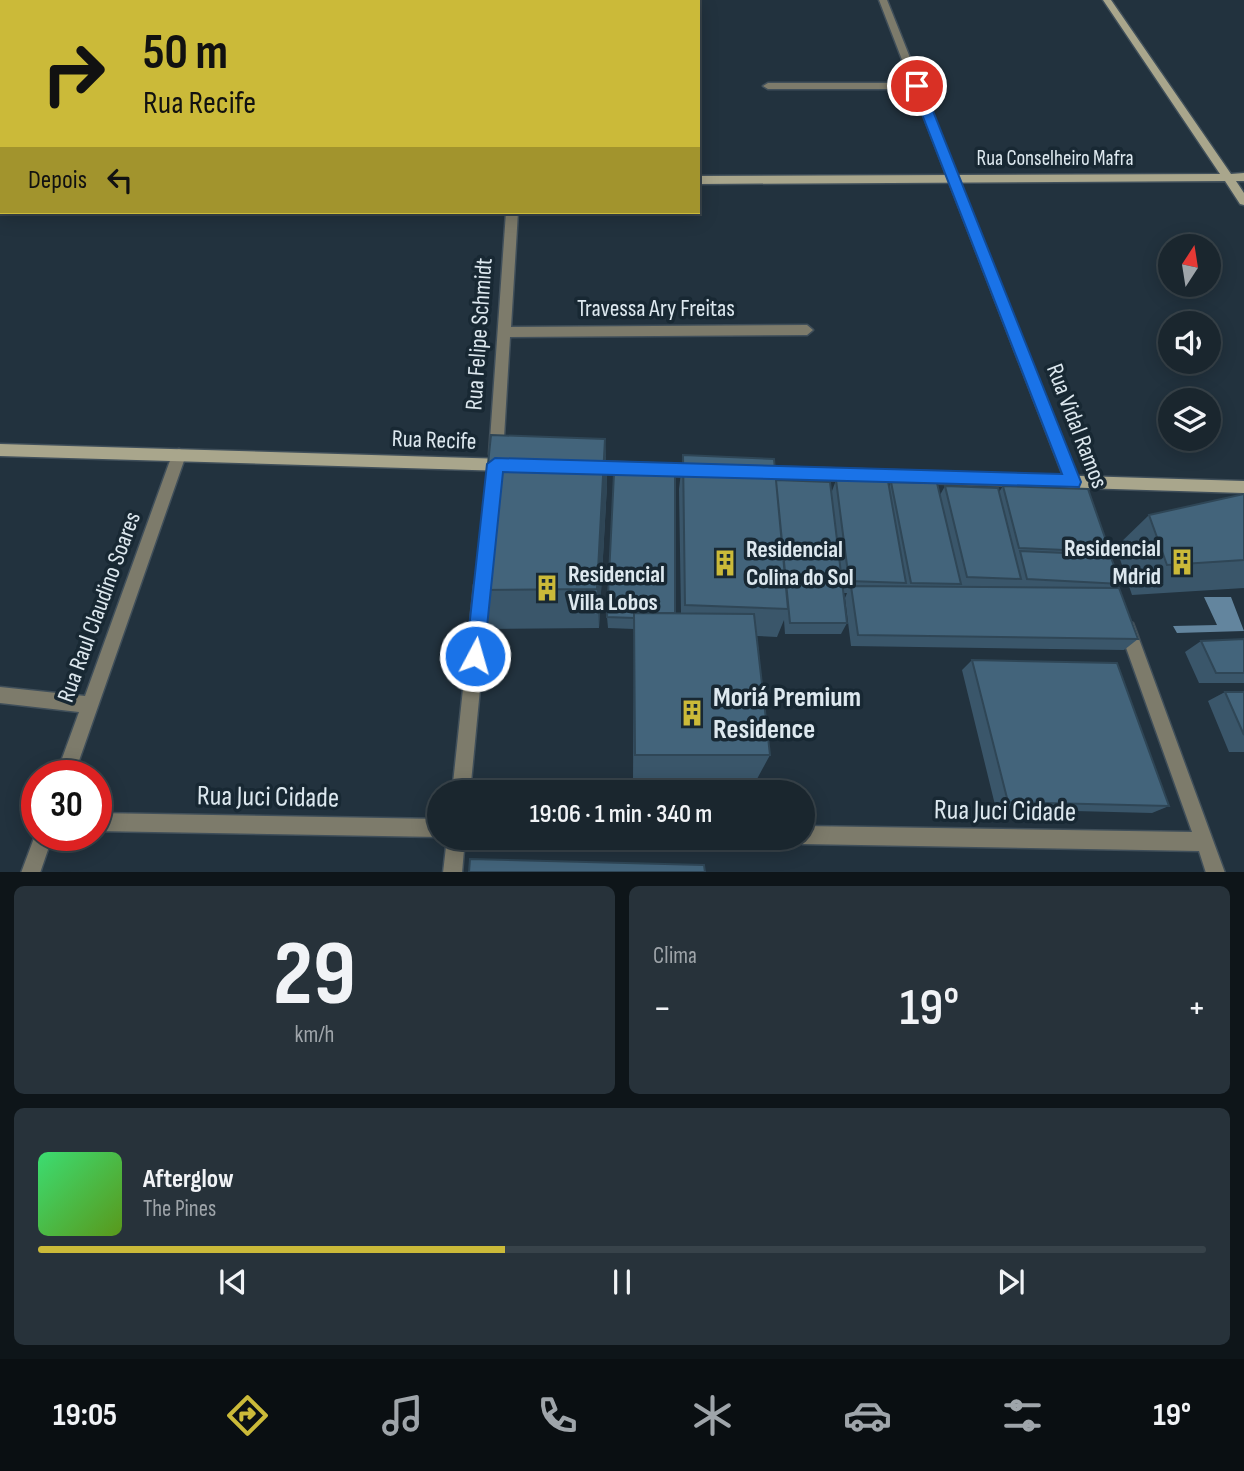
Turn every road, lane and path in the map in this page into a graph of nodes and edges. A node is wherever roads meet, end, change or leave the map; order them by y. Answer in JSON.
{"nodes":[{"id":1,"x":883,"y":0,"type":"edge"},
{"id":2,"x":1107,"y":0,"type":"edge"},
{"id":3,"x":768,"y":86,"type":"dead end"},
{"id":4,"x":917,"y":86,"type":"junction"},
{"id":5,"x":1227,"y":177,"type":"junction"},
{"id":6,"x":1244,"y":177,"type":"edge"},
{"id":7,"x":953,"y":178,"type":"junction"},
{"id":8,"x":700,"y":180,"type":"edge"},
{"id":9,"x":1244,"y":201,"type":"edge"},
{"id":10,"x":512,"y":214,"type":"edge"},
{"id":11,"x":807,"y":330,"type":"dead end"},
{"id":12,"x":504,"y":332,"type":"junction"},
{"id":13,"x":0,"y":450,"type":"edge"},
{"id":14,"x":179,"y":455,"type":"junction"},
{"id":15,"x":523,"y":465,"type":"edge"},
{"id":16,"x":578,"y":467,"type":"edge"},
{"id":17,"x":494,"y":471,"type":"junction"},
{"id":18,"x":715,"y":471,"type":"edge"},
{"id":19,"x":743,"y":472,"type":"edge"},
{"id":20,"x":1073,"y":482,"type":"junction"},
{"id":21,"x":1244,"y":487,"type":"edge"},
{"id":22,"x":1083,"y":508,"type":"edge"},
{"id":23,"x":484,"y":574,"type":"edge"},
{"id":24,"x":1121,"y":611,"type":"edge"},
{"id":25,"x":0,"y":695,"type":"edge"},
{"id":26,"x":90,"y":705,"type":"junction"},
{"id":27,"x":70,"y":760,"type":"edge"},
{"id":28,"x":462,"y":780,"type":"edge"},
{"id":29,"x":112,"y":822,"type":"edge"},
{"id":30,"x":427,"y":828,"type":"edge"},
{"id":31,"x":815,"y":835,"type":"edge"},
{"id":32,"x":1205,"y":842,"type":"junction"},
{"id":33,"x":455,"y":850,"type":"edge"},
{"id":34,"x":38,"y":851,"type":"edge"},
{"id":35,"x":30,"y":872,"type":"edge"},
{"id":36,"x":452,"y":872,"type":"edge"},
{"id":37,"x":1216,"y":872,"type":"edge"}],
"edges":[{"from":1,"to":4,"type":"street","name":"Rua Vidal Ramos"},
{"from":2,"to":5,"type":"street"},
{"from":3,"to":4,"type":"street"},
{"from":4,"to":7,"type":"street","name":"Rua Vidal Ramos"},
{"from":5,"to":6,"type":"street","name":"Rua Conselheiro Mafra"},
{"from":5,"to":7,"type":"street","name":"Rua Conselheiro Mafra"},
{"from":5,"to":9,"type":"street"},
{"from":7,"to":8,"type":"street","name":"Rua Conselheiro Mafra"},
{"from":7,"to":20,"type":"street","name":"Rua Vidal Ramos"},
{"from":10,"to":12,"type":"street","name":"Rua Felipe Schmidt"},
{"from":11,"to":12,"type":"street","name":"Travessa Ary Freitas"},
{"from":12,"to":17,"type":"street","name":"Rua Felipe Schmidt"},
{"from":13,"to":14,"type":"street","name":"Rua Recife"},
{"from":14,"to":17,"type":"street","name":"Rua Recife"},
{"from":14,"to":26,"type":"street","name":"Rua Raul Claudino Soares"},
{"from":15,"to":17,"type":"street","name":"Rua Recife"},
{"from":16,"to":18,"type":"street"},
{"from":19,"to":20,"type":"street"},
{"from":20,"to":21,"type":"street"},
{"from":20,"to":22,"type":"street","name":"Rua Vidal Ramos"},
{"from":23,"to":28,"type":"street"},
{"from":24,"to":32,"type":"street"},
{"from":25,"to":26,"type":"street"},
{"from":26,"to":27,"type":"street","name":"Rua Raul Claudino Soares"},
{"from":29,"to":30,"type":"street","name":"Rua Juci Cidade"},
{"from":31,"to":32,"type":"street","name":"Rua Juci Cidade"},
{"from":32,"to":37,"type":"street"},
{"from":33,"to":36,"type":"street"},
{"from":34,"to":35,"type":"street"}]}
